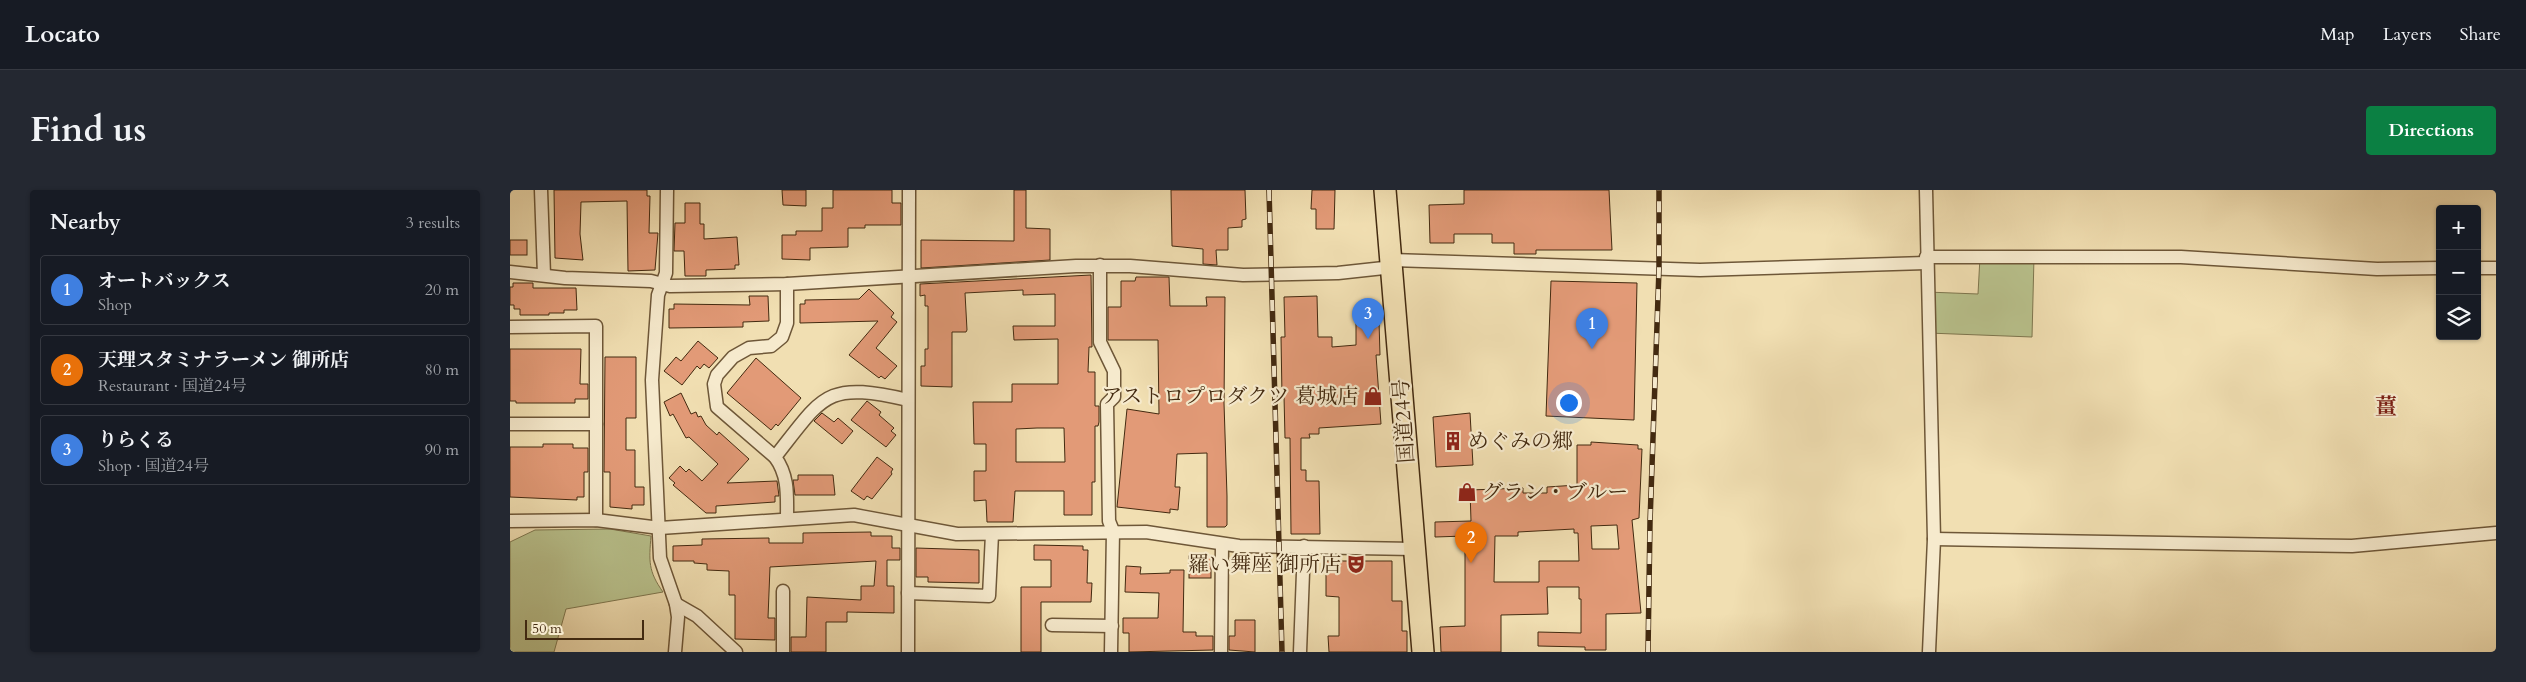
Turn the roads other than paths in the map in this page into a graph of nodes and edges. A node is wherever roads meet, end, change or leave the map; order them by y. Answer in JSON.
{"nodes":[{"id":1,"x":541,"y":190,"type":"edge"},
{"id":2,"x":667,"y":190,"type":"edge"},
{"id":3,"x":909,"y":190,"type":"edge"},
{"id":4,"x":1385,"y":190,"type":"edge"},
{"id":5,"x":1926,"y":190,"type":"edge"},
{"id":6,"x":1926,"y":260,"type":"junction"},
{"id":7,"x":1392,"y":263,"type":"junction"},
{"id":8,"x":1100,"y":265,"type":"junction"},
{"id":9,"x":2436,"y":268,"type":"edge"},
{"id":10,"x":2481,"y":268,"type":"edge"},
{"id":11,"x":2496,"y":268,"type":"edge"},
{"id":12,"x":510,"y":272,"type":"edge"},
{"id":13,"x":544,"y":276,"type":"junction"},
{"id":14,"x":909,"y":276,"type":"junction"},
{"id":15,"x":661,"y":283,"type":"junction"},
{"id":16,"x":787,"y":284,"type":"junction"},
{"id":17,"x":510,"y":327,"type":"edge"},
{"id":18,"x":908,"y":400,"type":"junction"},
{"id":19,"x":510,"y":424,"type":"edge"},
{"id":20,"x":596,"y":424,"type":"junction"},
{"id":21,"x":775,"y":457,"type":"junction"},
{"id":22,"x":787,"y":519,"type":"junction"},
{"id":23,"x":596,"y":520,"type":"junction"},
{"id":24,"x":510,"y":521,"type":"edge"},
{"id":25,"x":908,"y":524,"type":"junction"},
{"id":26,"x":660,"y":528,"type":"junction"},
{"id":27,"x":1113,"y":531,"type":"junction"},
{"id":28,"x":2496,"y":533,"type":"edge"},
{"id":29,"x":992,"y":534,"type":"junction"},
{"id":30,"x":1934,"y":539,"type":"junction"},
{"id":31,"x":1222,"y":544,"type":"junction"},
{"id":32,"x":1304,"y":546,"type":"junction"},
{"id":33,"x":1414,"y":548,"type":"junction"},
{"id":34,"x":783,"y":591,"type":"dead end"},
{"id":35,"x":908,"y":593,"type":"junction"},
{"id":36,"x":676,"y":604,"type":"junction"},
{"id":37,"x":1052,"y":625,"type":"dead end"},
{"id":38,"x":1112,"y":626,"type":"junction"},
{"id":39,"x":675,"y":652,"type":"edge"},
{"id":40,"x":736,"y":652,"type":"edge"},
{"id":41,"x":783,"y":652,"type":"edge"},
{"id":42,"x":908,"y":652,"type":"edge"},
{"id":43,"x":1111,"y":652,"type":"edge"},
{"id":44,"x":1221,"y":652,"type":"edge"},
{"id":45,"x":1300,"y":652,"type":"edge"},
{"id":46,"x":1422,"y":652,"type":"edge"},
{"id":47,"x":1929,"y":652,"type":"edge"}],
"edges":[{"from":1,"to":13,"type":"street"},
{"from":2,"to":15,"type":"street"},
{"from":3,"to":14,"type":"street"},
{"from":4,"to":7,"type":"highway","name":"国道24号"},
{"from":5,"to":6,"type":"street"},
{"from":6,"to":7,"type":"street"},
{"from":6,"to":9,"type":"street"},
{"from":6,"to":30,"type":"street"},
{"from":7,"to":8,"type":"street"},
{"from":7,"to":33,"type":"highway","name":"国道24号"},
{"from":8,"to":14,"type":"street"},
{"from":8,"to":27,"type":"street"},
{"from":10,"to":11,"type":"street"},
{"from":12,"to":13,"type":"street"},
{"from":13,"to":15,"type":"street"},
{"from":14,"to":16,"type":"street"},
{"from":14,"to":18,"type":"street"},
{"from":15,"to":16,"type":"street"},
{"from":15,"to":26,"type":"street"},
{"from":16,"to":21,"type":"street"},
{"from":17,"to":20,"type":"street"},
{"from":18,"to":21,"type":"street"},
{"from":18,"to":25,"type":"street"},
{"from":19,"to":20,"type":"street"},
{"from":20,"to":23,"type":"street"},
{"from":21,"to":22,"type":"street"},
{"from":22,"to":25,"type":"street"},
{"from":22,"to":26,"type":"street"},
{"from":23,"to":24,"type":"street"},
{"from":23,"to":26,"type":"street"},
{"from":25,"to":29,"type":"street"},
{"from":25,"to":35,"type":"street"},
{"from":26,"to":36,"type":"street"},
{"from":27,"to":29,"type":"street"},
{"from":27,"to":31,"type":"street"},
{"from":27,"to":38,"type":"street"},
{"from":28,"to":30,"type":"street"},
{"from":29,"to":35,"type":"street"},
{"from":30,"to":47,"type":"street"},
{"from":31,"to":32,"type":"street"},
{"from":31,"to":44,"type":"street"},
{"from":32,"to":33,"type":"street"},
{"from":32,"to":45,"type":"street"},
{"from":33,"to":46,"type":"highway","name":"国道24号"},
{"from":34,"to":41,"type":"street"},
{"from":35,"to":42,"type":"street"},
{"from":36,"to":39,"type":"street"},
{"from":36,"to":40,"type":"street"},
{"from":37,"to":38,"type":"street"},
{"from":38,"to":43,"type":"street"}]}
